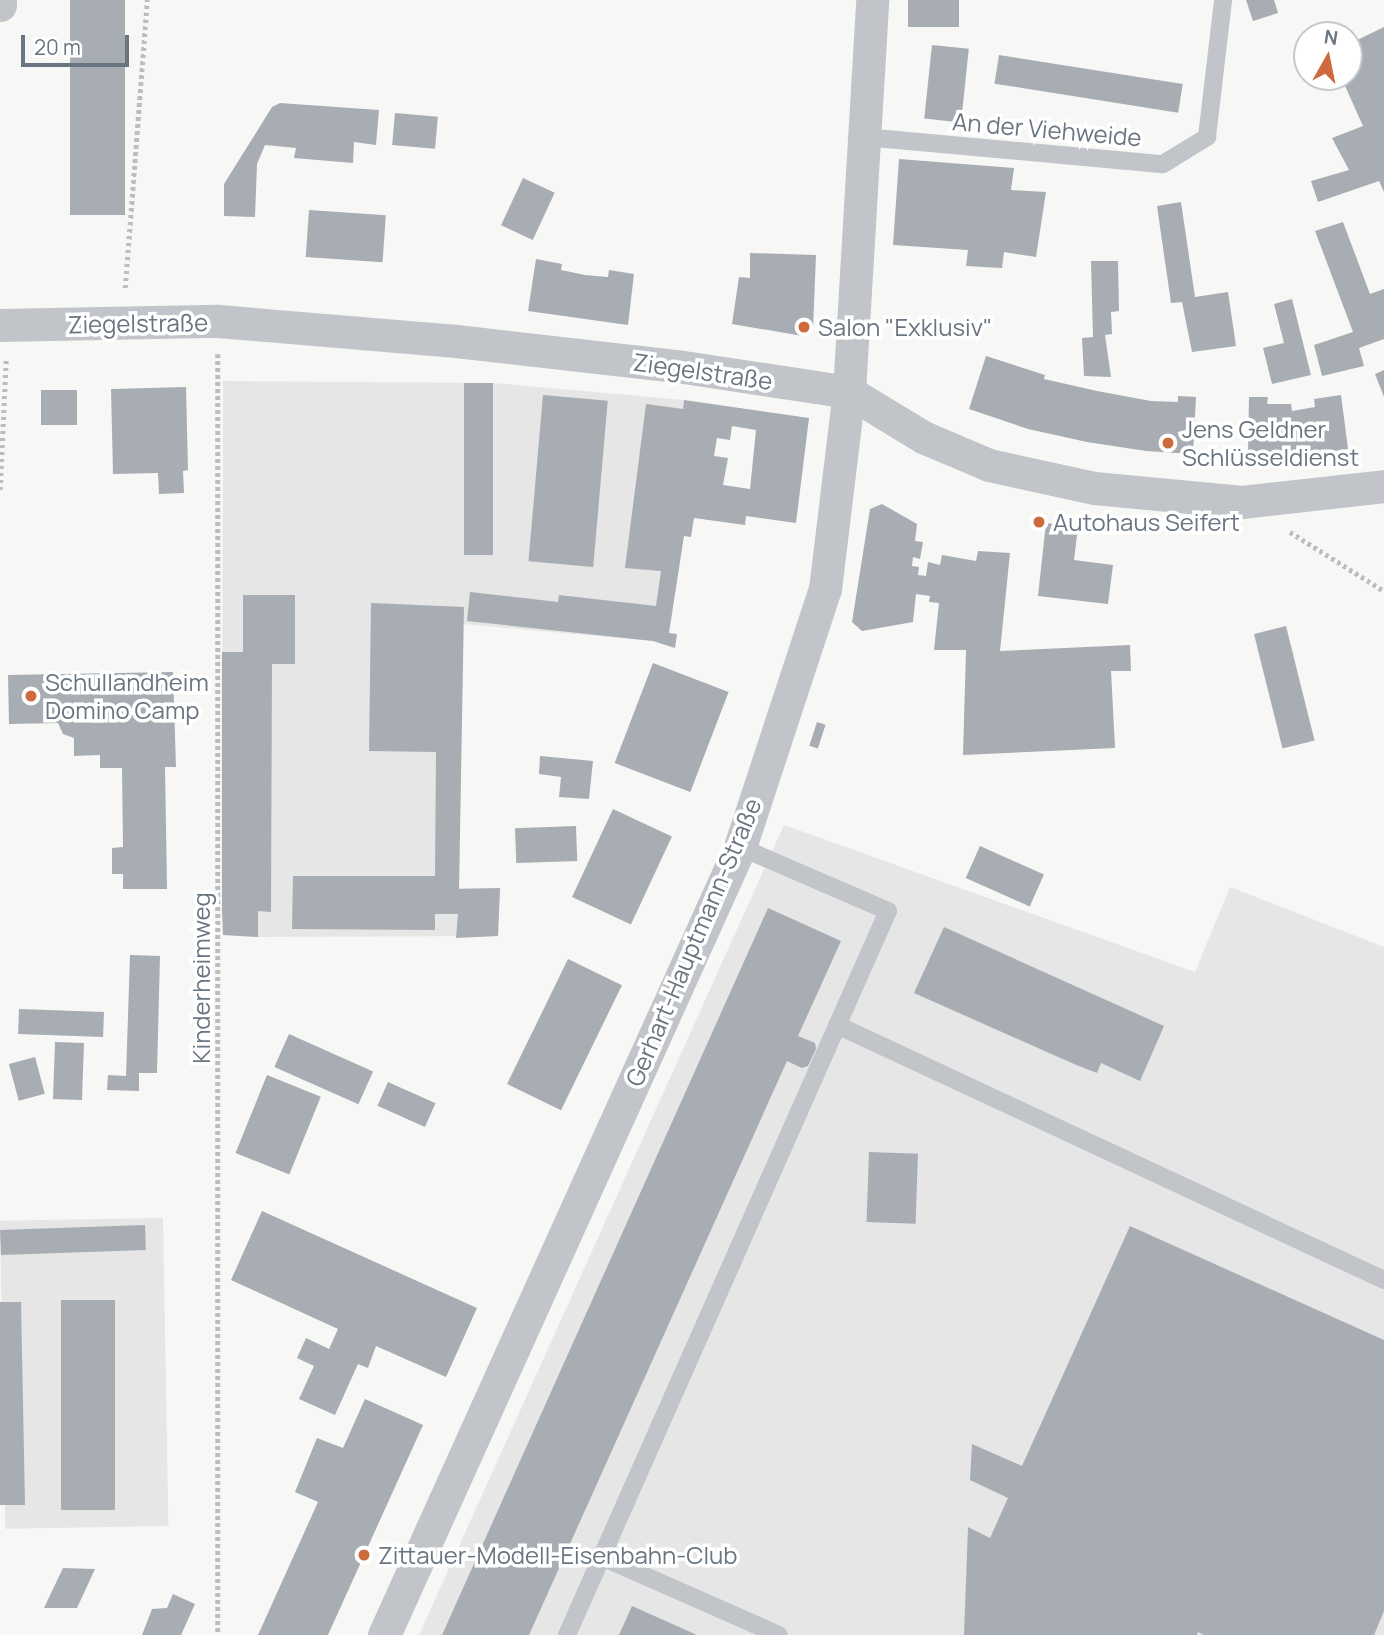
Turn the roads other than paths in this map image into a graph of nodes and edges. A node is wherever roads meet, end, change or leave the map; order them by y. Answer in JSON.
{"nodes":[{"id":1,"x":872,"y":0,"type":"edge"},
{"id":2,"x":1223,"y":0,"type":"edge"},
{"id":3,"x":864,"y":137,"type":"junction"},
{"id":4,"x":3,"y":325,"type":"edge"},
{"id":5,"x":849,"y":392,"type":"junction"},
{"id":6,"x":1384,"y":486,"type":"edge"},
{"id":7,"x":740,"y":847,"type":"junction"},
{"id":8,"x":837,"y":1025,"type":"junction"},
{"id":9,"x":1384,"y":1280,"type":"edge"},
{"id":10,"x":602,"y":1557,"type":"junction"},
{"id":11,"x":384,"y":1635,"type":"edge"},
{"id":12,"x":567,"y":1635,"type":"edge"},
{"id":13,"x":779,"y":1635,"type":"edge"}],
"edges":[{"from":1,"to":3,"type":"street","name":"Gerhart-Hauptmann-Straße"},
{"from":2,"to":3,"type":"lane","name":"An der Viehweide"},
{"from":3,"to":5,"type":"street","name":"Gerhart-Hauptmann-Straße"},
{"from":4,"to":5,"type":"street","name":"Ziegelstraße"},
{"from":5,"to":6,"type":"street","name":"Ziegelstraße"},
{"from":5,"to":7,"type":"street","name":"Gerhart-Hauptmann-Straße"},
{"from":7,"to":8,"type":"lane"},
{"from":7,"to":11,"type":"street","name":"Gerhart-Hauptmann-Straße"},
{"from":8,"to":9,"type":"lane"},
{"from":8,"to":10,"type":"lane"},
{"from":10,"to":12,"type":"lane"},
{"from":10,"to":13,"type":"lane"}]}
